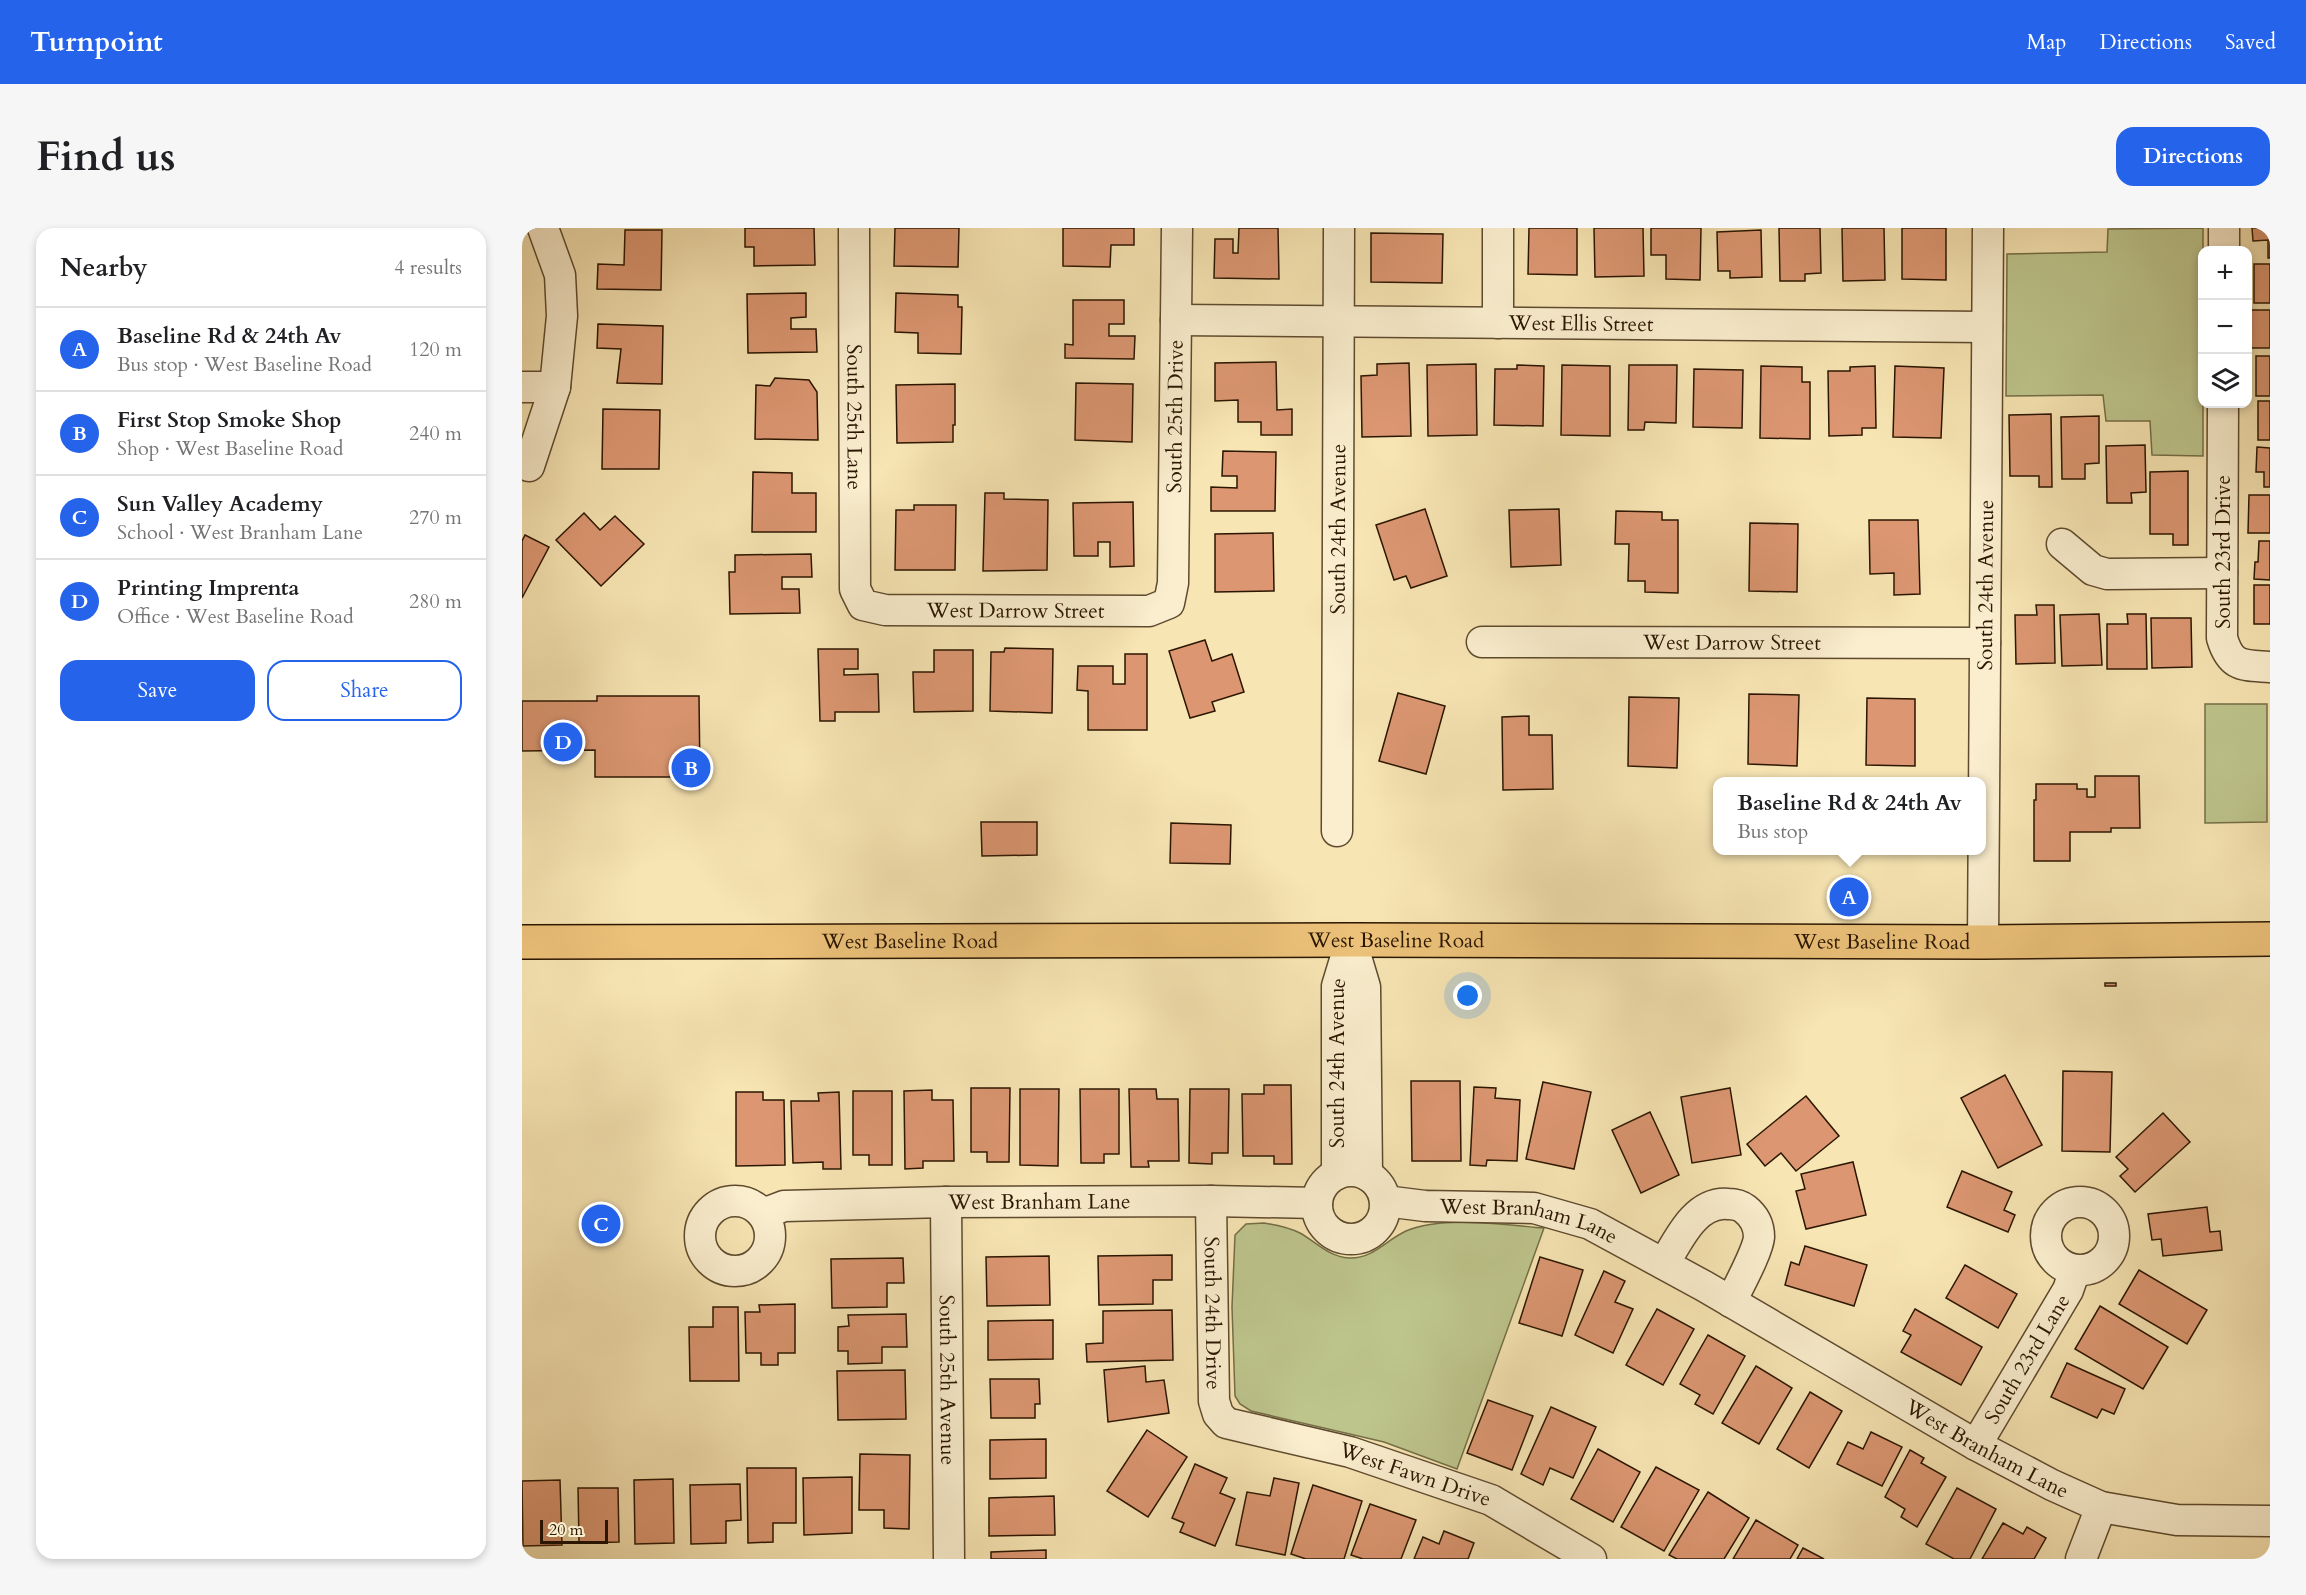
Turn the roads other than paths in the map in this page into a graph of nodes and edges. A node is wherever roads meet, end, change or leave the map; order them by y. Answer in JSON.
{"nodes":[{"id":1,"x":543,"y":228,"type":"edge"},
{"id":2,"x":854,"y":228,"type":"edge"},
{"id":3,"x":1177,"y":228,"type":"edge"},
{"id":4,"x":1339,"y":228,"type":"edge"},
{"id":5,"x":1498,"y":228,"type":"edge"},
{"id":6,"x":1988,"y":228,"type":"edge"},
{"id":7,"x":2224,"y":228,"type":"edge"},
{"id":8,"x":2224,"y":246,"type":"edge"},
{"id":9,"x":1176,"y":320,"type":"junction"},
{"id":10,"x":1338,"y":321,"type":"junction"},
{"id":11,"x":1498,"y":323,"type":"junction"},
{"id":12,"x":1987,"y":327,"type":"junction"},
{"id":13,"x":522,"y":387,"type":"edge"},
{"id":14,"x":555,"y":387,"type":"junction"},
{"id":15,"x":2223,"y":408,"type":"edge"},
{"id":16,"x":528,"y":466,"type":"dead end"},
{"id":17,"x":2062,"y":544,"type":"dead end"},
{"id":18,"x":2222,"y":573,"type":"junction"},
{"id":19,"x":1169,"y":603,"type":"joint"},
{"id":20,"x":863,"y":605,"type":"joint"},
{"id":21,"x":1482,"y":642,"type":"dead end"},
{"id":22,"x":1985,"y":643,"type":"junction"},
{"id":23,"x":2270,"y":667,"type":"edge"},
{"id":24,"x":1984,"y":777,"type":"edge"},
{"id":25,"x":1337,"y":831,"type":"dead end"},
{"id":26,"x":1984,"y":855,"type":"edge"},
{"id":27,"x":2270,"y":939,"type":"edge"},
{"id":28,"x":1351,"y":940,"type":"junction"},
{"id":29,"x":522,"y":942,"type":"edge"},
{"id":30,"x":1983,"y":942,"type":"junction"},
{"id":31,"x":1337,"y":1174,"type":"junction"},
{"id":32,"x":1367,"y":1175,"type":"junction"},
{"id":33,"x":1211,"y":1201,"type":"junction"},
{"id":34,"x":1385,"y":1201,"type":"junction"},
{"id":35,"x":946,"y":1202,"type":"junction"},
{"id":36,"x":1317,"y":1203,"type":"junction"},
{"id":37,"x":763,"y":1214,"type":"dead end"},
{"id":38,"x":1664,"y":1264,"type":"junction"},
{"id":39,"x":2075,"y":1270,"type":"dead end"},
{"id":40,"x":1731,"y":1302,"type":"junction"},
{"id":41,"x":1226,"y":1423,"type":"joint"},
{"id":42,"x":1977,"y":1445,"type":"junction"},
{"id":43,"x":2101,"y":1507,"type":"junction"},
{"id":44,"x":2270,"y":1521,"type":"edge"},
{"id":45,"x":949,"y":1559,"type":"edge"},
{"id":46,"x":1591,"y":1559,"type":"edge"},
{"id":47,"x":2081,"y":1559,"type":"edge"}],
"edges":[{"from":1,"to":14,"type":"street"},
{"from":2,"to":20,"type":"street","name":"South 25th Lane"},
{"from":3,"to":9,"type":"street","name":"South 25th Drive"},
{"from":4,"to":10,"type":"street","name":"South 24th Avenue"},
{"from":5,"to":11,"type":"street"},
{"from":6,"to":12,"type":"street","name":"South 24th Avenue"},
{"from":7,"to":8,"type":"street"},
{"from":9,"to":10,"type":"street","name":"West Ellis Street"},
{"from":9,"to":19,"type":"street","name":"South 25th Drive"},
{"from":10,"to":11,"type":"street","name":"West Ellis Street"},
{"from":10,"to":25,"type":"street","name":"South 24th Avenue"},
{"from":11,"to":12,"type":"street","name":"West Ellis Street"},
{"from":12,"to":22,"type":"street","name":"South 24th Avenue"},
{"from":13,"to":14,"type":"street"},
{"from":14,"to":16,"type":"street"},
{"from":15,"to":18,"type":"street","name":"South 23rd Drive"},
{"from":17,"to":18,"type":"street"},
{"from":18,"to":23,"type":"street","name":"South 23rd Drive"},
{"from":19,"to":20,"type":"street","name":"West Darrow Street"},
{"from":21,"to":22,"type":"street","name":"West Darrow Street"},
{"from":22,"to":24,"type":"street","name":"South 24th Avenue"},
{"from":26,"to":30,"type":"street","name":"South 24th Avenue"},
{"from":27,"to":30,"type":"main road","name":"West Baseline Road"},
{"from":28,"to":29,"type":"main road","name":"West Baseline Road"},
{"from":28,"to":30,"type":"main road","name":"West Baseline Road"},
{"from":28,"to":31,"type":"street","name":"South 24th Avenue"},
{"from":28,"to":32,"type":"street","name":"South 24th Avenue"},
{"from":31,"to":32,"type":"street"},
{"from":31,"to":36,"type":"street"},
{"from":32,"to":34,"type":"street"},
{"from":33,"to":35,"type":"street","name":"West Branham Lane"},
{"from":33,"to":36,"type":"street","name":"West Branham Lane"},
{"from":33,"to":41,"type":"street","name":"South 24th Drive"},
{"from":34,"to":36,"type":"street"},
{"from":34,"to":38,"type":"street","name":"West Branham Lane"},
{"from":35,"to":37,"type":"street","name":"West Branham Lane"},
{"from":35,"to":45,"type":"street","name":"South 25th Avenue"},
{"from":38,"to":40,"type":"street","name":"West Branham Lane"},
{"from":38,"to":40,"type":"street"},
{"from":39,"to":42,"type":"street","name":"South 23rd Lane"},
{"from":40,"to":42,"type":"street","name":"West Branham Lane"},
{"from":41,"to":46,"type":"street","name":"West Fawn Drive"},
{"from":42,"to":43,"type":"street","name":"West Branham Lane"},
{"from":43,"to":44,"type":"street","name":"West Branham Lane"},
{"from":43,"to":47,"type":"street"}]}
